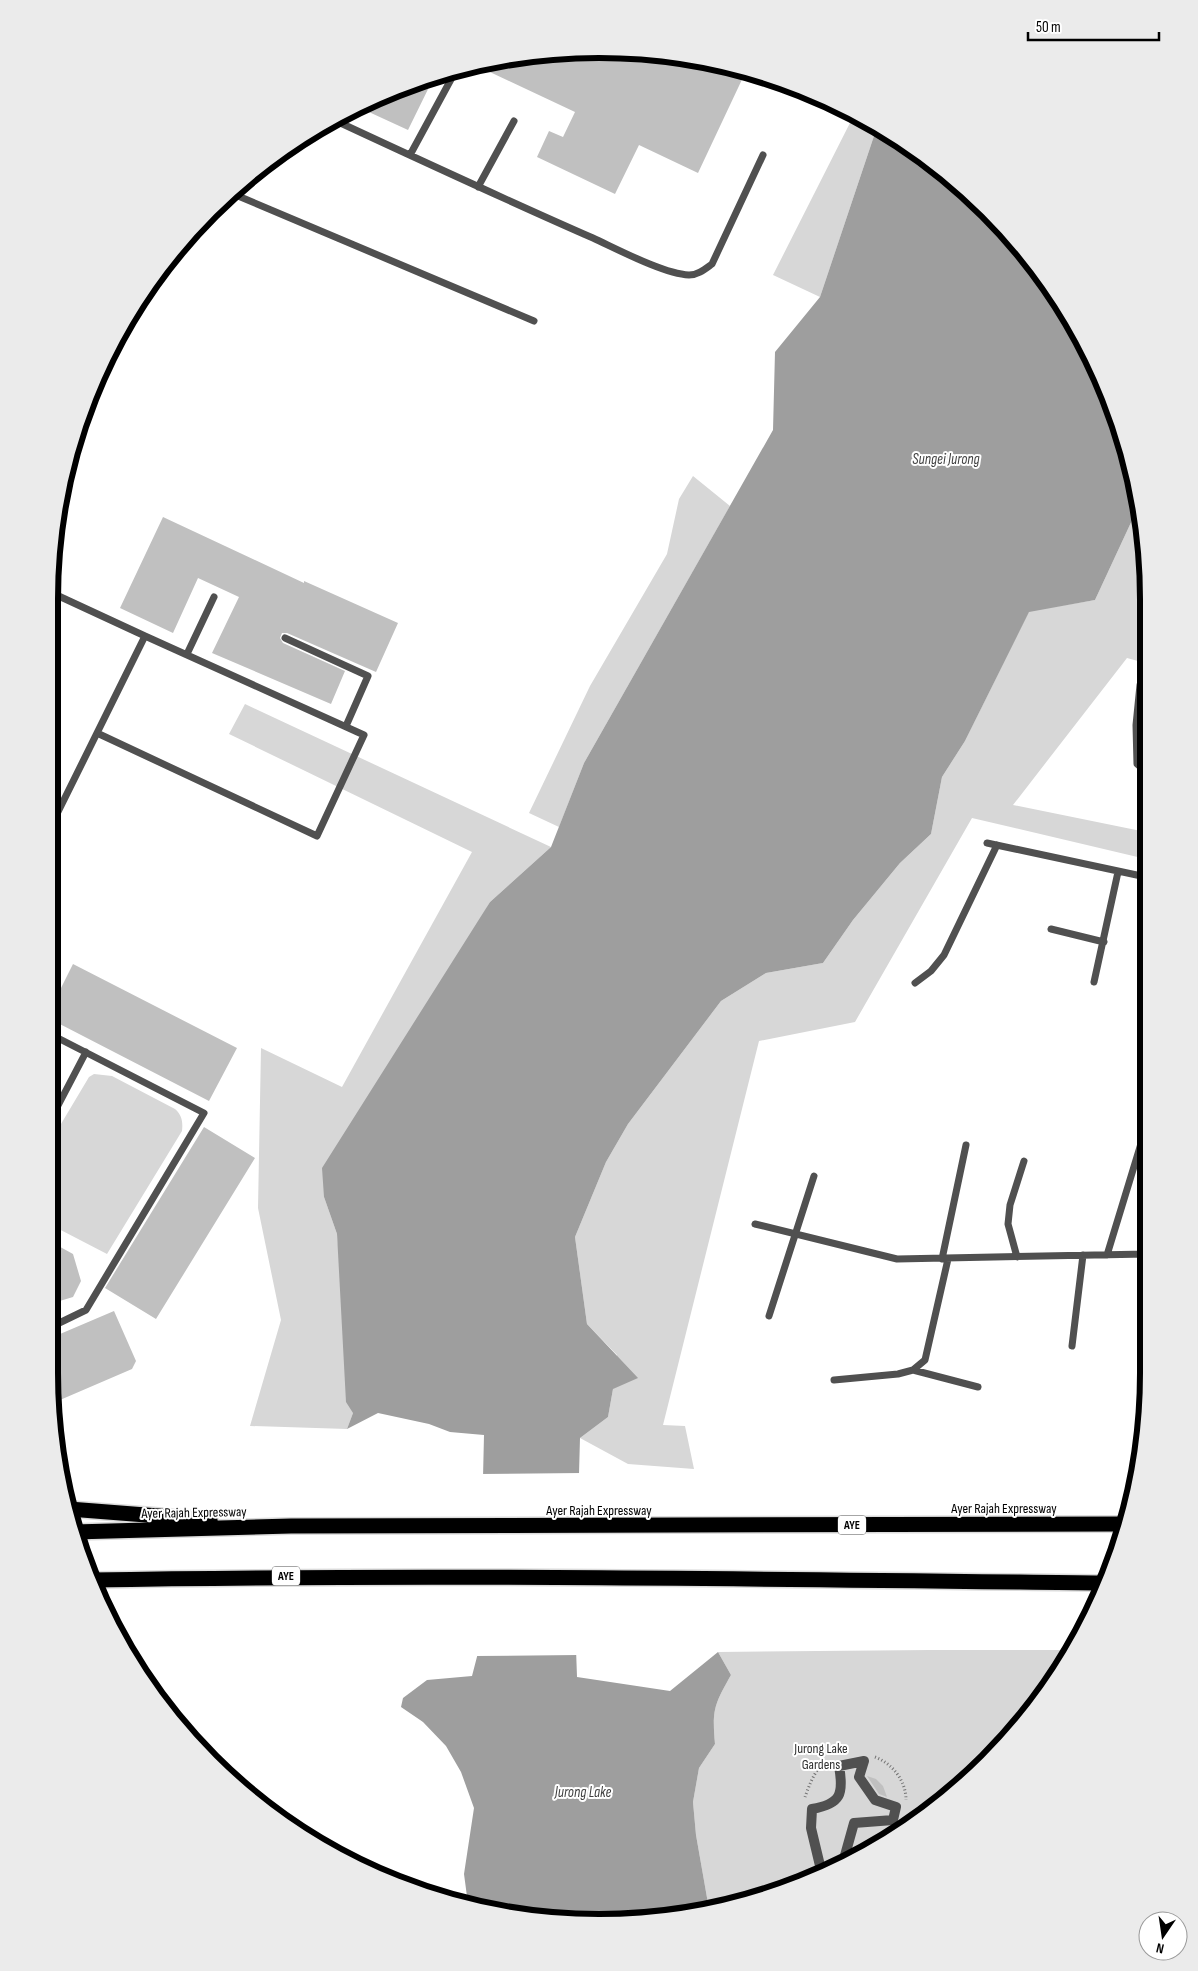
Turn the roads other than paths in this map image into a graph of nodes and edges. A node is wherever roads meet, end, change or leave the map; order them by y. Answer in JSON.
{"nodes":[{"id":1,"x":452,"y":78,"type":"edge"},
{"id":2,"x":514,"y":122,"type":"dead end"},
{"id":3,"x":341,"y":123,"type":"edge"},
{"id":4,"x":410,"y":155,"type":"junction"},
{"id":5,"x":763,"y":155,"type":"dead end"},
{"id":6,"x":478,"y":187,"type":"junction"},
{"id":7,"x":238,"y":196,"type":"edge"},
{"id":8,"x":534,"y":321,"type":"dead end"},
{"id":9,"x":58,"y":596,"type":"edge"},
{"id":10,"x":214,"y":597,"type":"dead end"},
{"id":11,"x":145,"y":636,"type":"junction"},
{"id":12,"x":285,"y":638,"type":"dead end"},
{"id":13,"x":187,"y":654,"type":"junction"},
{"id":14,"x":1140,"y":685,"type":"dead end"},
{"id":15,"x":346,"y":726,"type":"junction"},
{"id":16,"x":97,"y":734,"type":"junction"},
{"id":17,"x":1140,"y":767,"type":"edge"},
{"id":18,"x":58,"y":812,"type":"edge"},
{"id":19,"x":987,"y":843,"type":"dead end"},
{"id":20,"x":997,"y":845,"type":"junction"},
{"id":21,"x":1118,"y":872,"type":"junction"},
{"id":22,"x":1140,"y":876,"type":"edge"},
{"id":23,"x":1051,"y":929,"type":"dead end"},
{"id":24,"x":1104,"y":942,"type":"junction"},
{"id":25,"x":1094,"y":982,"type":"dead end"},
{"id":26,"x":915,"y":983,"type":"dead end"},
{"id":27,"x":58,"y":1038,"type":"edge"},
{"id":28,"x":86,"y":1052,"type":"junction"},
{"id":29,"x":58,"y":1105,"type":"edge"},
{"id":30,"x":966,"y":1145,"type":"dead end"},
{"id":31,"x":1140,"y":1147,"type":"edge"},
{"id":32,"x":1024,"y":1161,"type":"dead end"},
{"id":33,"x":814,"y":1176,"type":"dead end"},
{"id":34,"x":755,"y":1224,"type":"dead end"},
{"id":35,"x":794,"y":1234,"type":"junction"},
{"id":36,"x":1140,"y":1254,"type":"edge"},
{"id":37,"x":1083,"y":1255,"type":"junction"},
{"id":38,"x":1107,"y":1255,"type":"junction"},
{"id":39,"x":1017,"y":1257,"type":"junction"},
{"id":40,"x":945,"y":1259,"type":"junction"},
{"id":41,"x":769,"y":1316,"type":"dead end"},
{"id":42,"x":58,"y":1324,"type":"edge"},
{"id":43,"x":1072,"y":1346,"type":"dead end"},
{"id":44,"x":913,"y":1370,"type":"junction"},
{"id":45,"x":834,"y":1380,"type":"dead end"},
{"id":46,"x":978,"y":1387,"type":"dead end"},
{"id":47,"x":75,"y":1510,"type":"edge"},
{"id":48,"x":1118,"y":1524,"type":"edge"},
{"id":49,"x":291,"y":1526,"type":"junction"},
{"id":50,"x":82,"y":1532,"type":"edge"},
{"id":51,"x":99,"y":1580,"type":"edge"},
{"id":52,"x":1097,"y":1583,"type":"edge"},
{"id":53,"x":845,"y":1854,"type":"edge"},
{"id":54,"x":820,"y":1866,"type":"edge"}],
"edges":[{"from":1,"to":4,"type":"lane"},
{"from":2,"to":6,"type":"lane"},
{"from":3,"to":4,"type":"lane"},
{"from":4,"to":6,"type":"lane"},
{"from":5,"to":6,"type":"lane"},
{"from":7,"to":8,"type":"lane"},
{"from":9,"to":11,"type":"lane"},
{"from":10,"to":13,"type":"lane"},
{"from":11,"to":13,"type":"lane"},
{"from":11,"to":16,"type":"lane"},
{"from":12,"to":15,"type":"lane"},
{"from":13,"to":15,"type":"lane"},
{"from":14,"to":17,"type":"lane"},
{"from":15,"to":16,"type":"lane"},
{"from":16,"to":18,"type":"lane"},
{"from":19,"to":20,"type":"lane"},
{"from":20,"to":21,"type":"lane"},
{"from":20,"to":26,"type":"lane"},
{"from":21,"to":22,"type":"lane"},
{"from":21,"to":24,"type":"lane"},
{"from":23,"to":24,"type":"lane"},
{"from":24,"to":25,"type":"lane"},
{"from":27,"to":28,"type":"lane"},
{"from":28,"to":29,"type":"lane"},
{"from":28,"to":42,"type":"lane"},
{"from":30,"to":40,"type":"lane"},
{"from":31,"to":38,"type":"lane"},
{"from":32,"to":39,"type":"lane"},
{"from":33,"to":35,"type":"lane"},
{"from":34,"to":35,"type":"lane"},
{"from":35,"to":40,"type":"lane"},
{"from":35,"to":41,"type":"lane"},
{"from":36,"to":38,"type":"lane"},
{"from":37,"to":38,"type":"lane"},
{"from":37,"to":39,"type":"lane"},
{"from":37,"to":43,"type":"lane"},
{"from":39,"to":40,"type":"lane"},
{"from":40,"to":44,"type":"lane"},
{"from":44,"to":45,"type":"lane"},
{"from":44,"to":46,"type":"lane"},
{"from":47,"to":49,"type":"highway"},
{"from":48,"to":49,"type":"highway","name":"Ayer Rajah Expressway","number":"AYE"},
{"from":49,"to":50,"type":"highway","name":"Ayer Rajah Expressway","number":"AYE"},
{"from":51,"to":52,"type":"highway","number":"AYE"},
{"from":53,"to":54,"type":"street"}]}
